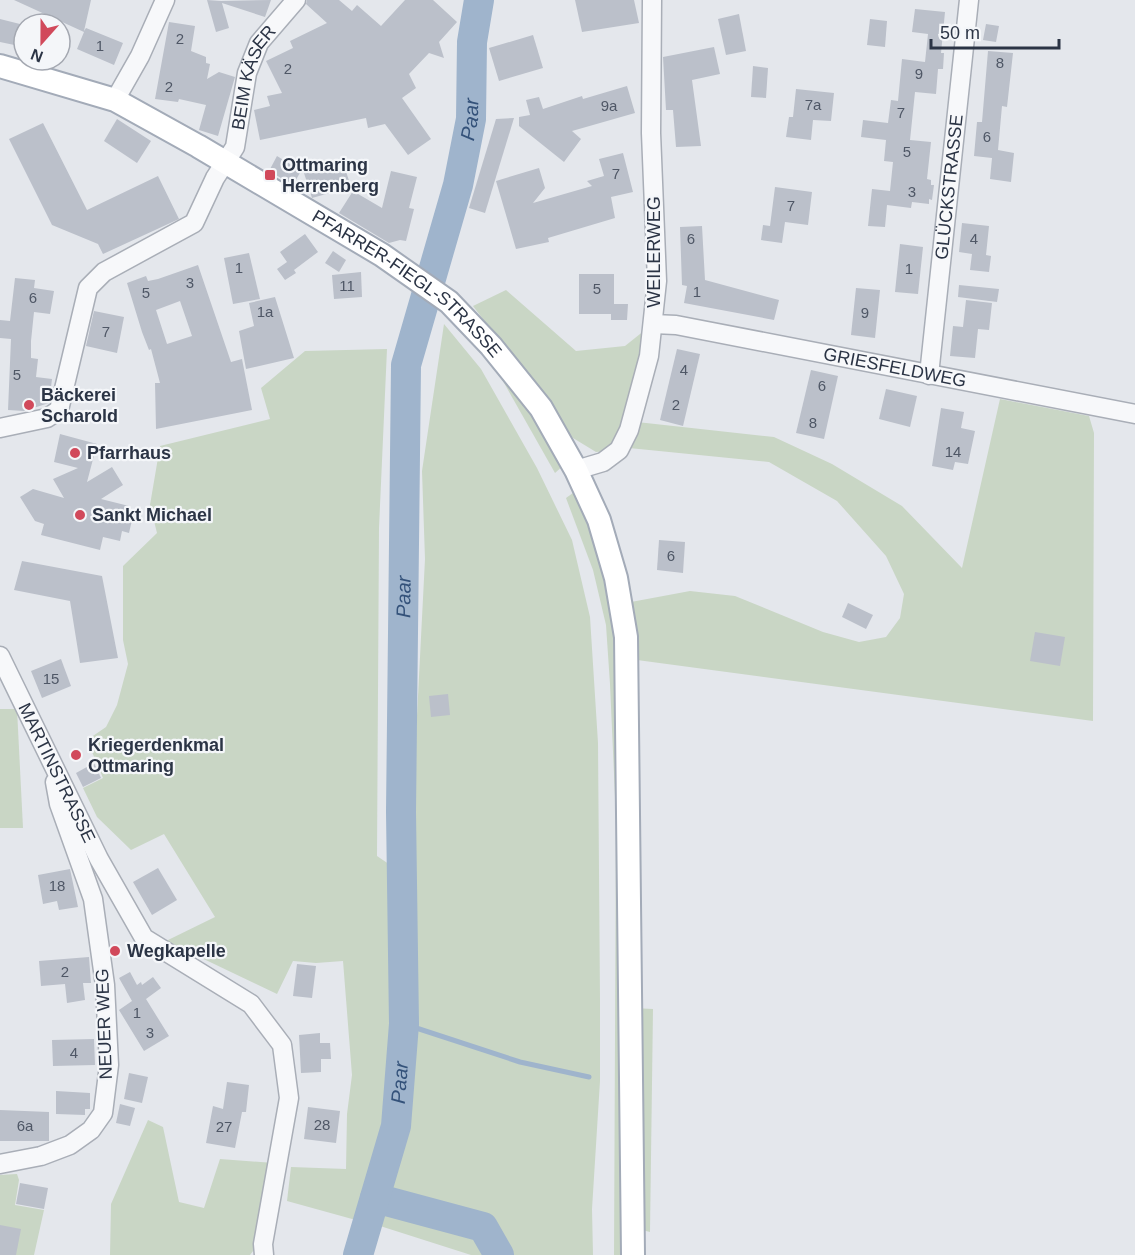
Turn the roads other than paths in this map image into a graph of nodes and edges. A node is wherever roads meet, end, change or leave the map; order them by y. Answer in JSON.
{"nodes":[{"id":1,"x":165,"y":0,"type":"edge"},
{"id":2,"x":296,"y":0,"type":"edge"},
{"id":3,"x":652,"y":0,"type":"edge"},
{"id":4,"x":969,"y":0,"type":"edge"},
{"id":5,"x":0,"y":66,"type":"edge"},
{"id":6,"x":115,"y":100,"type":"junction"},
{"id":7,"x":226,"y":163,"type":"junction"},
{"id":8,"x":653,"y":324,"type":"junction"},
{"id":9,"x":929,"y":375,"type":"junction"},
{"id":10,"x":1135,"y":414,"type":"edge"},
{"id":11,"x":0,"y":428,"type":"edge"},
{"id":12,"x":576,"y":470,"type":"junction"},
{"id":13,"x":0,"y":656,"type":"edge"},
{"id":14,"x":48,"y":751,"type":"junction"},
{"id":15,"x":0,"y":1164,"type":"edge"},
{"id":16,"x":633,"y":1246,"type":"edge"},
{"id":17,"x":264,"y":1255,"type":"edge"}],
"edges":[{"from":1,"to":6,"type":"street"},
{"from":2,"to":7,"type":"street","name":"BEIM KÄSER"},
{"from":3,"to":8,"type":"street","name":"WEILERWEG"},
{"from":4,"to":9,"type":"street","name":"GLÜCKSTRASSE"},
{"from":5,"to":6,"type":"main road","name":"PFARRER-FIEGL-STRASSE"},
{"from":6,"to":7,"type":"main road","name":"PFARRER-FIEGL-STRASSE"},
{"from":7,"to":11,"type":"street","name":"BEIM KÄSER"},
{"from":7,"to":12,"type":"main road","name":"PFARRER-FIEGL-STRASSE"},
{"from":8,"to":9,"type":"street","name":"GRIESFELDWEG"},
{"from":8,"to":12,"type":"street","name":"WEILERWEG"},
{"from":9,"to":10,"type":"street","name":"GRIESFELDWEG"},
{"from":12,"to":16,"type":"main road","name":"PFARRER-FIEGL-STRASSE"},
{"from":13,"to":14,"type":"street","name":"MARTINSTRASSE"},
{"from":14,"to":15,"type":"street","name":"NEUER WEG"},
{"from":14,"to":17,"type":"street","name":"MARTINSTRASSE"}]}
